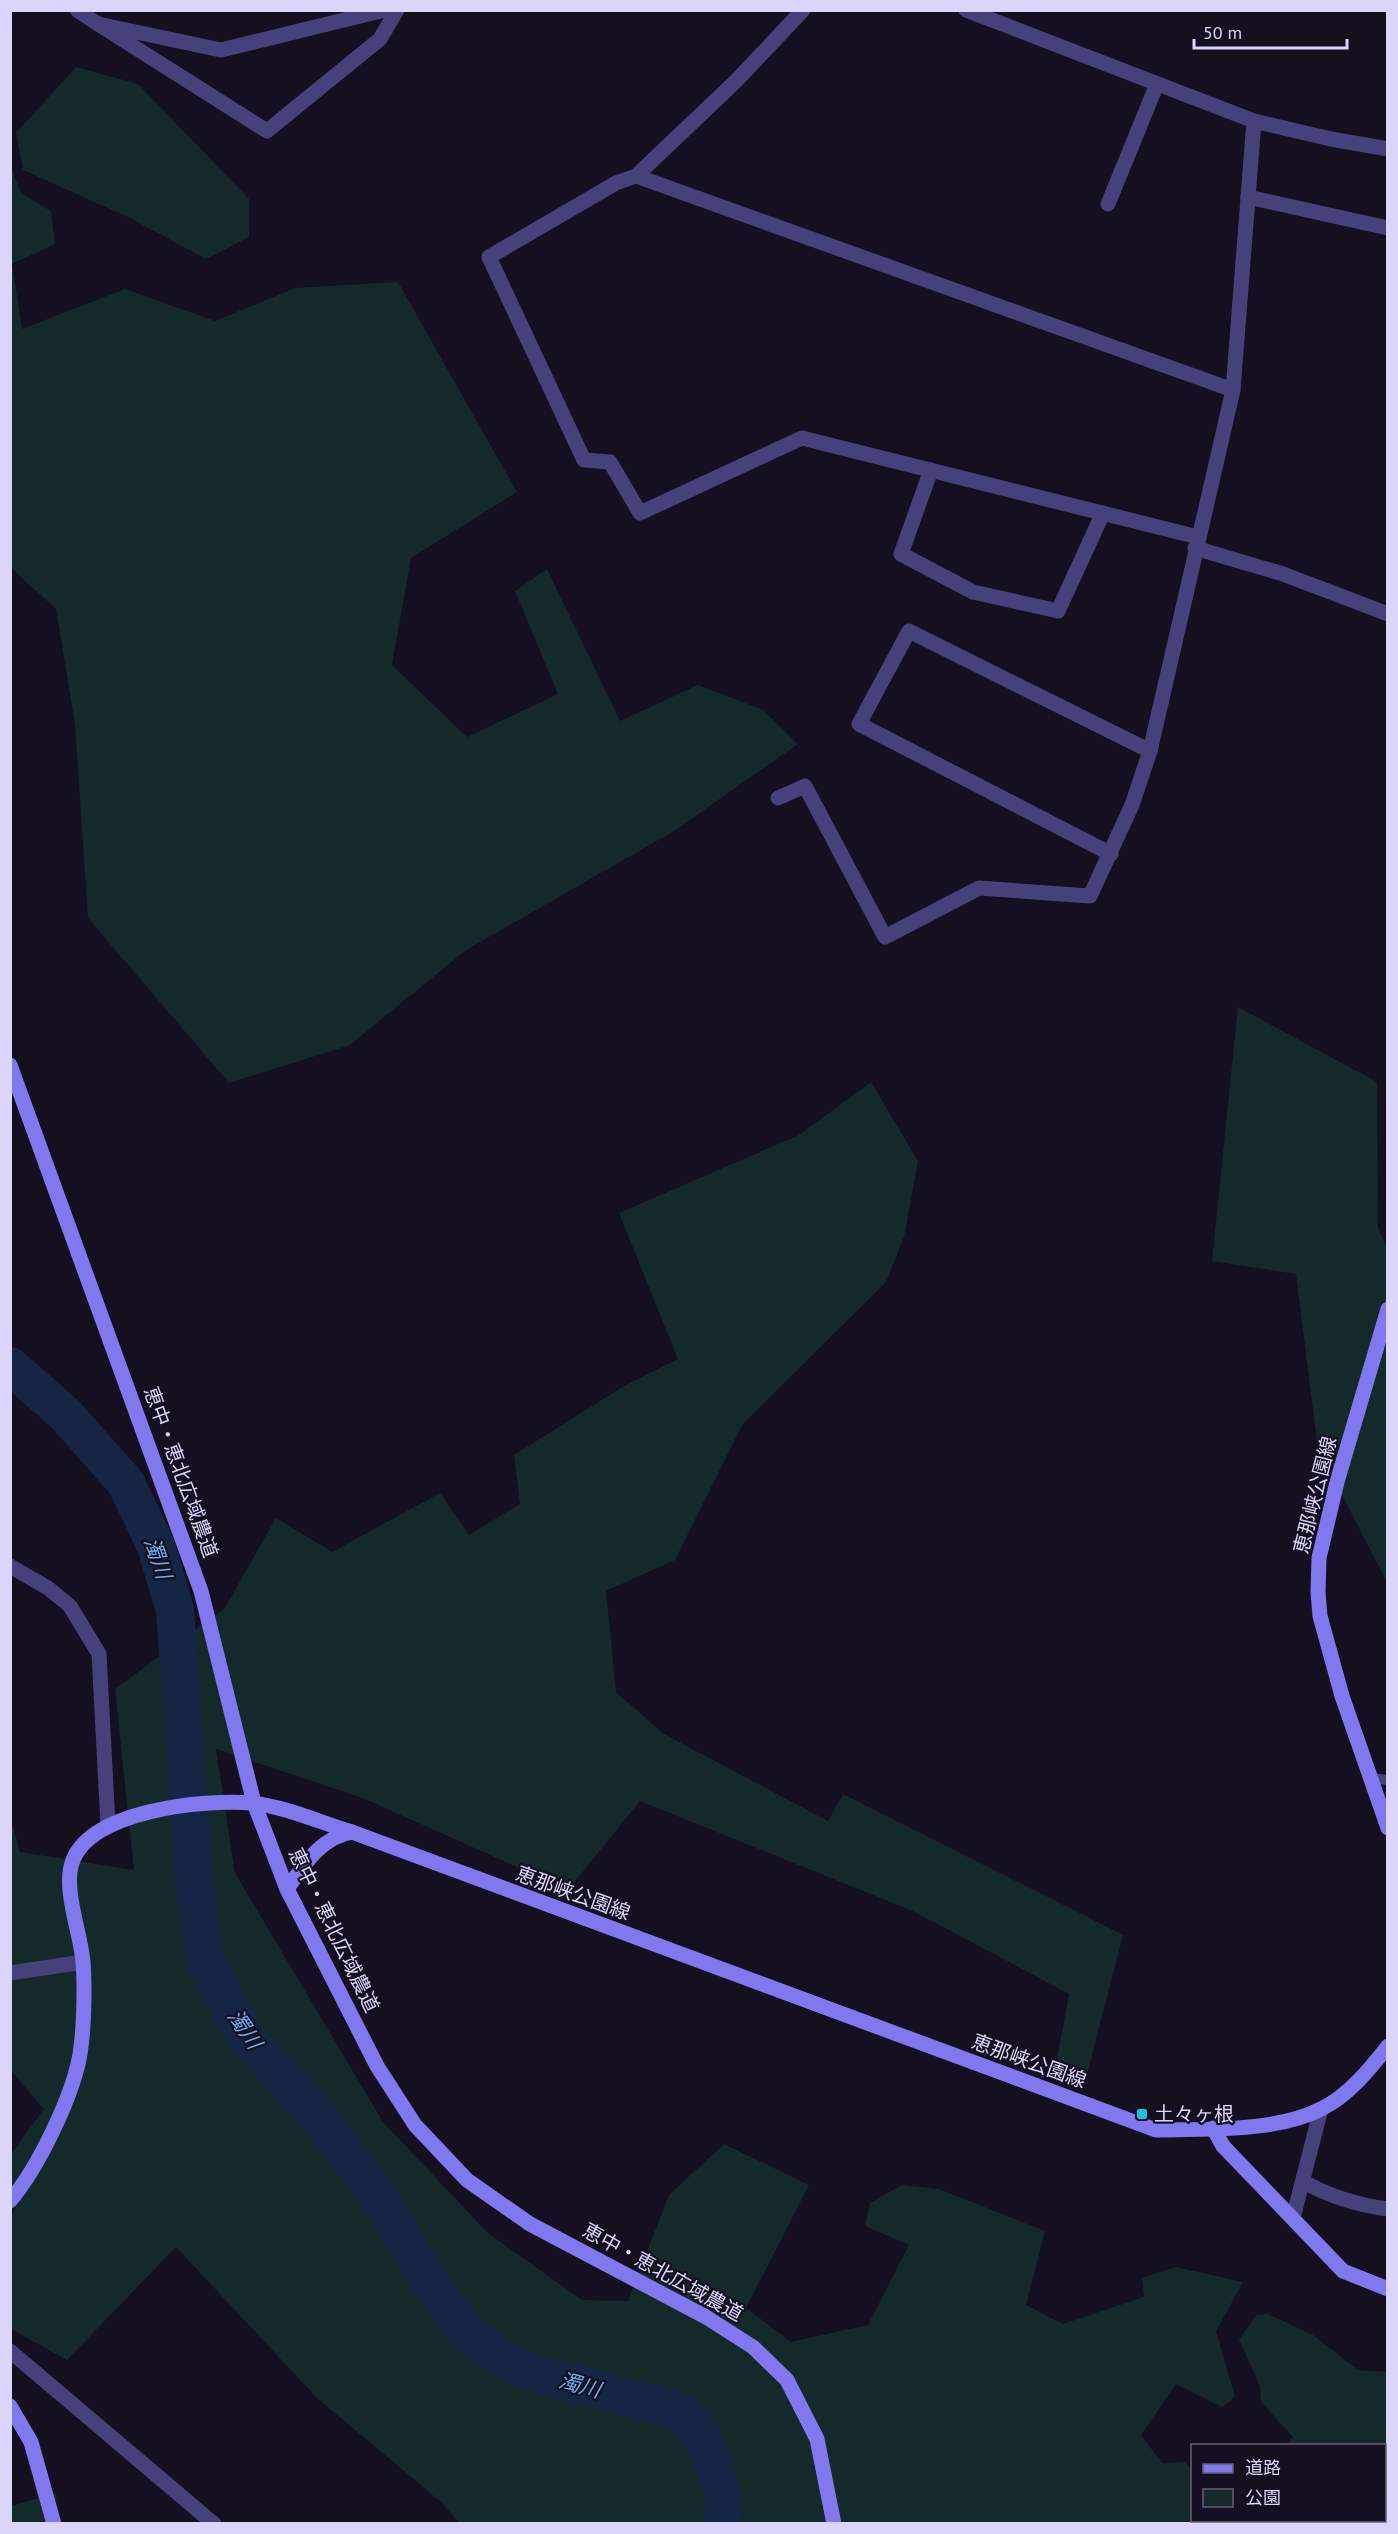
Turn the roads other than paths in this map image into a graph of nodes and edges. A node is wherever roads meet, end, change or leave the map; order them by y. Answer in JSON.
{"nodes":[{"id":1,"x":77,"y":10,"type":"edge"},
{"id":2,"x":385,"y":10,"type":"edge"},
{"id":3,"x":397,"y":10,"type":"edge"},
{"id":4,"x":803,"y":10,"type":"edge"},
{"id":5,"x":966,"y":10,"type":"edge"},
{"id":6,"x":98,"y":24,"type":"junction"},
{"id":7,"x":1157,"y":84,"type":"junction"},
{"id":8,"x":1254,"y":121,"type":"junction"},
{"id":9,"x":1388,"y":149,"type":"edge"},
{"id":10,"x":636,"y":176,"type":"junction"},
{"id":11,"x":1248,"y":197,"type":"junction"},
{"id":12,"x":1108,"y":204,"type":"dead end"},
{"id":13,"x":1388,"y":228,"type":"edge"},
{"id":14,"x":1233,"y":390,"type":"junction"},
{"id":15,"x":931,"y":470,"type":"junction"},
{"id":16,"x":1103,"y":513,"type":"junction"},
{"id":17,"x":1197,"y":542,"type":"junction"},
{"id":18,"x":1388,"y":614,"type":"edge"},
{"id":19,"x":1150,"y":751,"type":"junction"},
{"id":20,"x":778,"y":798,"type":"dead end"},
{"id":21,"x":1111,"y":854,"type":"junction"},
{"id":22,"x":10,"y":1065,"type":"edge"},
{"id":23,"x":1388,"y":1309,"type":"edge"},
{"id":24,"x":10,"y":1566,"type":"edge"},
{"id":25,"x":1370,"y":1778,"type":"junction"},
{"id":26,"x":1388,"y":1780,"type":"edge"},
{"id":27,"x":254,"y":1803,"type":"junction"},
{"id":28,"x":108,"y":1825,"type":"junction"},
{"id":29,"x":1388,"y":1828,"type":"edge"},
{"id":30,"x":352,"y":1832,"type":"junction"},
{"id":31,"x":286,"y":1889,"type":"junction"},
{"id":32,"x":83,"y":1962,"type":"junction"},
{"id":33,"x":10,"y":1973,"type":"edge"},
{"id":34,"x":1388,"y":2046,"type":"edge"},
{"id":35,"x":1321,"y":2109,"type":"junction"},
{"id":36,"x":1213,"y":2128,"type":"junction"},
{"id":37,"x":1304,"y":2182,"type":"junction"},
{"id":38,"x":16,"y":2188,"type":"edge"},
{"id":39,"x":10,"y":2201,"type":"edge"},
{"id":40,"x":1388,"y":2209,"type":"edge"},
{"id":41,"x":1293,"y":2218,"type":"junction"},
{"id":42,"x":1388,"y":2289,"type":"edge"},
{"id":43,"x":10,"y":2351,"type":"edge"},
{"id":44,"x":10,"y":2406,"type":"edge"},
{"id":45,"x":54,"y":2523,"type":"edge"},
{"id":46,"x":214,"y":2523,"type":"edge"},
{"id":47,"x":834,"y":2523,"type":"edge"}],
"edges":[{"from":1,"to":6,"type":"street"},
{"from":2,"to":6,"type":"street"},
{"from":3,"to":6,"type":"street"},
{"from":4,"to":10,"type":"street"},
{"from":5,"to":7,"type":"street"},
{"from":7,"to":8,"type":"street"},
{"from":7,"to":12,"type":"street"},
{"from":8,"to":9,"type":"street"},
{"from":8,"to":11,"type":"street"},
{"from":10,"to":14,"type":"street"},
{"from":10,"to":15,"type":"street"},
{"from":11,"to":13,"type":"street"},
{"from":11,"to":14,"type":"street"},
{"from":14,"to":17,"type":"street"},
{"from":15,"to":16,"type":"street"},
{"from":15,"to":16,"type":"street"},
{"from":16,"to":17,"type":"street"},
{"from":17,"to":18,"type":"street"},
{"from":17,"to":19,"type":"street"},
{"from":19,"to":21,"type":"street"},
{"from":19,"to":21,"type":"street"},
{"from":20,"to":21,"type":"street"},
{"from":22,"to":27,"type":"main road","name":"恵中・恵北広域農道"},
{"from":23,"to":25,"type":"main road","name":"恵那峡公園線"},
{"from":24,"to":28,"type":"street"},
{"from":25,"to":26,"type":"lane"},
{"from":25,"to":29,"type":"main road","name":"恵那峡公園線"},
{"from":27,"to":28,"type":"main road","name":"恵那峡公園線"},
{"from":27,"to":30,"type":"main road","name":"恵那峡公園線"},
{"from":27,"to":31,"type":"main road","name":"恵中・恵北広域農道"},
{"from":28,"to":32,"type":"main road","name":"恵那峡公園線"},
{"from":30,"to":31,"type":"main road"},
{"from":30,"to":36,"type":"main road","name":"恵那峡公園線"},
{"from":31,"to":47,"type":"main road","name":"恵中・恵北広域農道"},
{"from":32,"to":33,"type":"street"},
{"from":32,"to":38,"type":"main road","name":"恵那峡公園線"},
{"from":34,"to":35,"type":"main road","name":"恵那峡公園線"},
{"from":35,"to":36,"type":"main road","name":"恵那峡公園線"},
{"from":35,"to":37,"type":"street"},
{"from":36,"to":41,"type":"main road"},
{"from":37,"to":40,"type":"street"},
{"from":37,"to":41,"type":"street"},
{"from":38,"to":39,"type":"main road","name":"恵那峡公園線"},
{"from":41,"to":42,"type":"main road"},
{"from":43,"to":46,"type":"street"},
{"from":44,"to":45,"type":"main road"}]}
